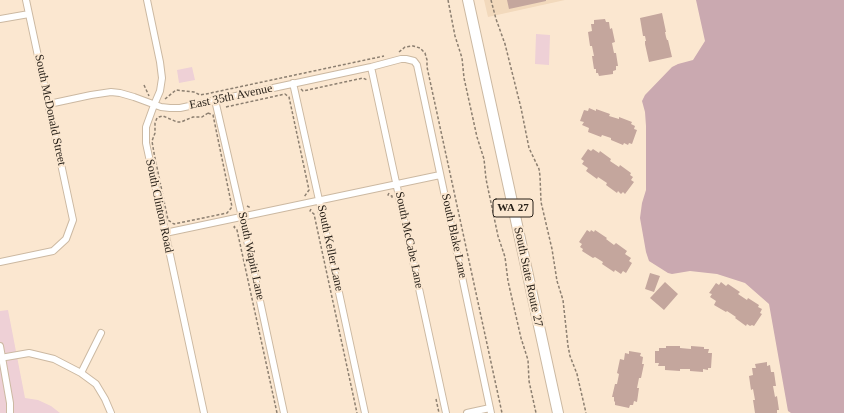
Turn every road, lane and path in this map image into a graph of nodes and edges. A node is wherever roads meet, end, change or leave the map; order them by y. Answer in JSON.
{"nodes":[{"id":1,"x":26,"y":0,"type":"edge"},
{"id":2,"x":147,"y":0,"type":"edge"},
{"id":3,"x":448,"y":0,"type":"edge"},
{"id":4,"x":468,"y":0,"type":"edge"},
{"id":5,"x":490,"y":0,"type":"edge"},
{"id":6,"x":29,"y":14,"type":"junction"},
{"id":7,"x":0,"y":19,"type":"edge"},
{"id":8,"x":414,"y":61,"type":"joint"},
{"id":9,"x":371,"y":67,"type":"junction"},
{"id":10,"x":293,"y":83,"type":"junction"},
{"id":11,"x":144,"y":85,"type":"dead end"},
{"id":12,"x":368,"y":87,"type":"dead end"},
{"id":13,"x":301,"y":89,"type":"dead end"},
{"id":14,"x":149,"y":96,"type":"dead end"},
{"id":15,"x":215,"y":100,"type":"junction"},
{"id":16,"x":49,"y":104,"type":"junction"},
{"id":17,"x":154,"y":105,"type":"junction"},
{"id":18,"x":226,"y":107,"type":"dead end"},
{"id":19,"x":208,"y":113,"type":"joint"},
{"id":20,"x":440,"y":175,"type":"junction"},
{"id":21,"x":397,"y":185,"type":"junction"},
{"id":22,"x":303,"y":197,"type":"dead end"},
{"id":23,"x":319,"y":200,"type":"junction"},
{"id":24,"x":248,"y":206,"type":"dead end"},
{"id":25,"x":250,"y":208,"type":"dead end"},
{"id":26,"x":311,"y":209,"type":"dead end"},
{"id":27,"x":242,"y":217,"type":"junction"},
{"id":28,"x":235,"y":226,"type":"dead end"},
{"id":29,"x":165,"y":233,"type":"junction"},
{"id":30,"x":0,"y":262,"type":"edge"},
{"id":31,"x":101,"y":333,"type":"dead end"},
{"id":32,"x":0,"y":346,"type":"edge"},
{"id":33,"x":1,"y":357,"type":"edge"},
{"id":34,"x":81,"y":373,"type":"junction"},
{"id":35,"x":491,"y":410,"type":"edge"},
{"id":36,"x":10,"y":413,"type":"edge"},
{"id":37,"x":111,"y":413,"type":"edge"},
{"id":38,"x":204,"y":413,"type":"edge"},
{"id":39,"x":277,"y":413,"type":"edge"},
{"id":40,"x":284,"y":413,"type":"edge"},
{"id":41,"x":357,"y":413,"type":"edge"},
{"id":42,"x":365,"y":413,"type":"edge"},
{"id":43,"x":446,"y":413,"type":"edge"},
{"id":44,"x":467,"y":413,"type":"edge"},
{"id":45,"x":536,"y":413,"type":"edge"},
{"id":46,"x":558,"y":413,"type":"edge"},
{"id":47,"x":586,"y":413,"type":"edge"}],
"edges":[{"from":1,"to":6,"type":"street","name":"South McDonald Street"},
{"from":2,"to":17,"type":"street","name":"South Clinton Road"},
{"from":3,"to":45,"type":"path"},
{"from":4,"to":46,"type":"main road","name":"South State Route 27","number":"WA 27"},
{"from":5,"to":47,"type":"path"},
{"from":6,"to":7,"type":"street"},
{"from":6,"to":16,"type":"street","name":"South McDonald Street"},
{"from":8,"to":9,"type":"street","name":"East 35th Avenue"},
{"from":8,"to":20,"type":"street","name":"South Blake Lane"},
{"from":9,"to":10,"type":"street","name":"East 35th Avenue"},
{"from":9,"to":21,"type":"street","name":"South McCabe Lane"},
{"from":10,"to":15,"type":"street","name":"East 35th Avenue"},
{"from":10,"to":23,"type":"street","name":"South Keller Lane"},
{"from":11,"to":14,"type":"path"},
{"from":12,"to":13,"type":"path"},
{"from":15,"to":17,"type":"street","name":"East 35th Avenue"},
{"from":15,"to":27,"type":"street","name":"South Wapiti Lane"},
{"from":16,"to":17,"type":"street","name":"East 35th Avenue"},
{"from":16,"to":30,"type":"street","name":"South McDonald Street"},
{"from":17,"to":29,"type":"street","name":"South Clinton Road"},
{"from":18,"to":22,"type":"path"},
{"from":19,"to":19,"type":"path"},
{"from":20,"to":21,"type":"street"},
{"from":20,"to":35,"type":"street","name":"South Blake Lane"},
{"from":21,"to":23,"type":"street"},
{"from":21,"to":43,"type":"street","name":"South McCabe Lane"},
{"from":23,"to":27,"type":"street"},
{"from":23,"to":42,"type":"street","name":"South Keller Lane"},
{"from":24,"to":25,"type":"path"},
{"from":26,"to":41,"type":"path"},
{"from":27,"to":29,"type":"street"},
{"from":27,"to":40,"type":"street","name":"South Wapiti Lane"},
{"from":28,"to":39,"type":"path"},
{"from":29,"to":38,"type":"street","name":"South Clinton Road"},
{"from":31,"to":34,"type":"street"},
{"from":32,"to":33,"type":"street"},
{"from":33,"to":34,"type":"street"},
{"from":33,"to":36,"type":"street"},
{"from":34,"to":37,"type":"street"},
{"from":35,"to":44,"type":"street"}]}
